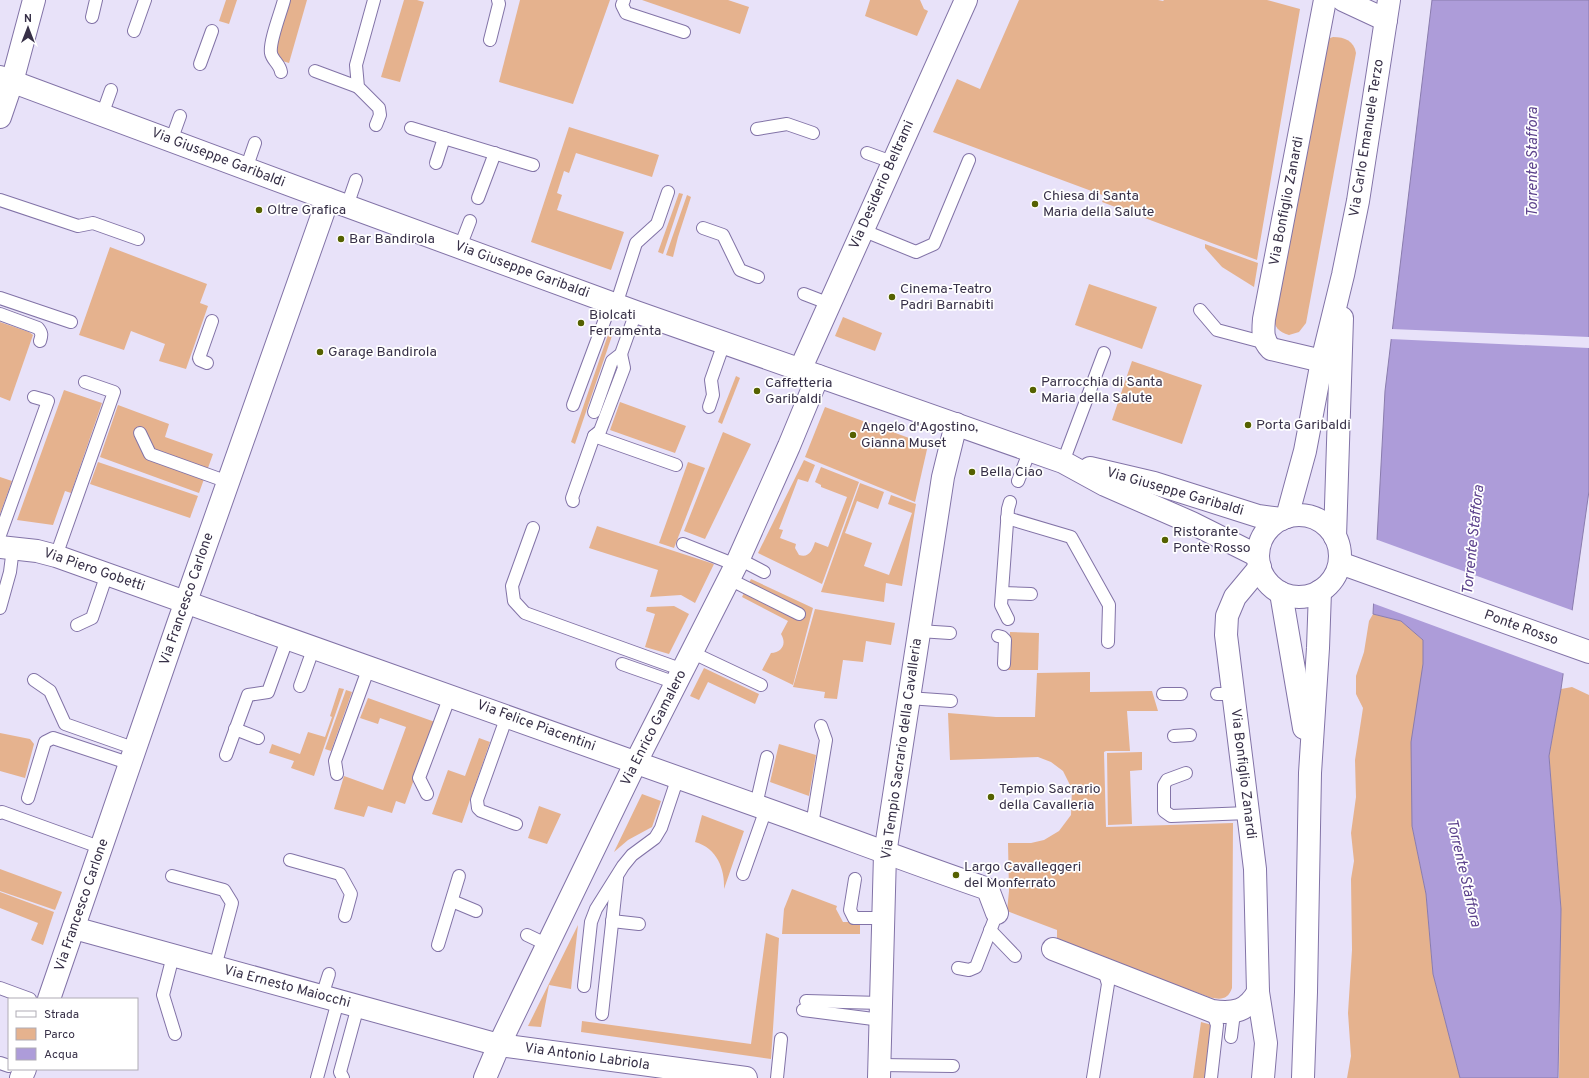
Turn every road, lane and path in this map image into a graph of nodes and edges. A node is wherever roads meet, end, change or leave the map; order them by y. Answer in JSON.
{"nodes":[{"id":1,"x":34,"y":0,"type":"edge"},
{"id":2,"x":96,"y":0,"type":"edge"},
{"id":3,"x":145,"y":0,"type":"edge"},
{"id":4,"x":284,"y":0,"type":"edge"},
{"id":5,"x":374,"y":0,"type":"edge"},
{"id":6,"x":498,"y":0,"type":"edge"},
{"id":7,"x":624,"y":0,"type":"edge"},
{"id":8,"x":966,"y":0,"type":"edge"},
{"id":9,"x":1325,"y":0,"type":"edge"},
{"id":10,"x":1343,"y":0,"type":"edge"},
{"id":11,"x":1388,"y":10,"type":"edge"},
{"id":12,"x":92,"y":17,"type":"dead end"},
{"id":13,"x":134,"y":31,"type":"dead end"},
{"id":14,"x":212,"y":31,"type":"dead end"},
{"id":15,"x":684,"y":32,"type":"dead end"},
{"id":16,"x":490,"y":40,"type":"dead end"},
{"id":17,"x":200,"y":64,"type":"dead end"},
{"id":18,"x":315,"y":71,"type":"dead end"},
{"id":19,"x":281,"y":72,"type":"dead end"},
{"id":20,"x":6,"y":79,"type":"edge"},
{"id":21,"x":358,"y":87,"type":"junction"},
{"id":22,"x":111,"y":90,"type":"dead end"},
{"id":23,"x":102,"y":115,"type":"junction"},
{"id":24,"x":0,"y":116,"type":"edge"},
{"id":25,"x":180,"y":116,"type":"dead end"},
{"id":26,"x":376,"y":125,"type":"dead end"},
{"id":27,"x":411,"y":128,"type":"dead end"},
{"id":28,"x":757,"y":129,"type":"dead end"},
{"id":29,"x":813,"y":133,"type":"dead end"},
{"id":30,"x":444,"y":138,"type":"junction"},
{"id":31,"x":171,"y":141,"type":"junction"},
{"id":32,"x":255,"y":143,"type":"dead end"},
{"id":33,"x":867,"y":153,"type":"dead end"},
{"id":34,"x":495,"y":154,"type":"junction"},
{"id":35,"x":969,"y":160,"type":"dead end"},
{"id":36,"x":892,"y":162,"type":"junction"},
{"id":37,"x":436,"y":163,"type":"dead end"},
{"id":38,"x":533,"y":165,"type":"dead end"},
{"id":39,"x":246,"y":169,"type":"junction"},
{"id":40,"x":356,"y":180,"type":"dead end"},
{"id":41,"x":668,"y":192,"type":"dead end"},
{"id":42,"x":478,"y":198,"type":"dead end"},
{"id":43,"x":0,"y":200,"type":"edge"},
{"id":44,"x":337,"y":203,"type":"junction"},
{"id":45,"x":470,"y":221,"type":"dead end"},
{"id":46,"x":703,"y":228,"type":"dead end"},
{"id":47,"x":862,"y":230,"type":"junction"},
{"id":48,"x":138,"y":239,"type":"dead end"},
{"id":49,"x":460,"y":247,"type":"junction"},
{"id":50,"x":1343,"y":275,"type":"junction"},
{"id":51,"x":758,"y":277,"type":"dead end"},
{"id":52,"x":804,"y":294,"type":"dead end"},
{"id":53,"x":0,"y":298,"type":"edge"},
{"id":54,"x":614,"y":304,"type":"junction"},
{"id":55,"x":830,"y":304,"type":"junction"},
{"id":56,"x":1200,"y":310,"type":"dead end"},
{"id":57,"x":636,"y":312,"type":"junction"},
{"id":58,"x":0,"y":314,"type":"edge"},
{"id":59,"x":212,"y":321,"type":"dead end"},
{"id":60,"x":71,"y":322,"type":"dead end"},
{"id":61,"x":40,"y":341,"type":"dead end"},
{"id":62,"x":724,"y":343,"type":"junction"},
{"id":63,"x":1266,"y":343,"type":"junction"},
{"id":64,"x":1104,"y":353,"type":"dead end"},
{"id":65,"x":621,"y":354,"type":"junction"},
{"id":66,"x":1322,"y":361,"type":"junction"},
{"id":67,"x":207,"y":363,"type":"dead end"},
{"id":68,"x":809,"y":373,"type":"junction"},
{"id":69,"x":85,"y":382,"type":"dead end"},
{"id":70,"x":34,"y":397,"type":"dead end"},
{"id":71,"x":573,"y":405,"type":"dead end"},
{"id":72,"x":709,"y":407,"type":"dead end"},
{"id":73,"x":594,"y":412,"type":"dead end"},
{"id":74,"x":956,"y":424,"type":"junction"},
{"id":75,"x":140,"y":433,"type":"dead end"},
{"id":76,"x":594,"y":436,"type":"junction"},
{"id":77,"x":1030,"y":450,"type":"junction"},
{"id":78,"x":1066,"y":463,"type":"junction"},
{"id":79,"x":676,"y":465,"type":"dead end"},
{"id":80,"x":1018,"y":481,"type":"dead end"},
{"id":81,"x":228,"y":482,"type":"junction"},
{"id":82,"x":1295,"y":486,"type":"junction"},
{"id":83,"x":573,"y":501,"type":"dead end"},
{"id":84,"x":1010,"y":502,"type":"dead end"},
{"id":85,"x":1258,"y":516,"type":"junction"},
{"id":86,"x":1007,"y":518,"type":"junction"},
{"id":87,"x":1285,"y":518,"type":"junction"},
{"id":88,"x":533,"y":528,"type":"dead end"},
{"id":89,"x":1335,"y":537,"type":"junction"},
{"id":90,"x":4,"y":543,"type":"edge"},
{"id":91,"x":683,"y":544,"type":"dead end"},
{"id":92,"x":56,"y":556,"type":"junction"},
{"id":93,"x":1259,"y":562,"type":"junction"},
{"id":94,"x":1348,"y":566,"type":"junction"},
{"id":95,"x":734,"y":568,"type":"junction"},
{"id":96,"x":764,"y":572,"type":"dead end"},
{"id":97,"x":108,"y":574,"type":"junction"},
{"id":98,"x":1320,"y":591,"type":"junction"},
{"id":99,"x":1002,"y":593,"type":"junction"},
{"id":100,"x":1281,"y":593,"type":"junction"},
{"id":101,"x":1031,"y":594,"type":"dead end"},
{"id":102,"x":186,"y":601,"type":"junction"},
{"id":103,"x":0,"y":608,"type":"edge"},
{"id":104,"x":799,"y":614,"type":"dead end"},
{"id":105,"x":1008,"y":619,"type":"dead end"},
{"id":106,"x":77,"y":625,"type":"dead end"},
{"id":107,"x":919,"y":632,"type":"junction"},
{"id":108,"x":950,"y":633,"type":"dead end"},
{"id":109,"x":998,"y":636,"type":"dead end"},
{"id":110,"x":288,"y":637,"type":"junction"},
{"id":111,"x":1108,"y":642,"type":"dead end"},
{"id":112,"x":314,"y":647,"type":"junction"},
{"id":113,"x":1589,"y":652,"type":"edge"},
{"id":114,"x":622,"y":664,"type":"dead end"},
{"id":115,"x":1004,"y":664,"type":"dead end"},
{"id":116,"x":369,"y":667,"type":"junction"},
{"id":117,"x":683,"y":668,"type":"junction"},
{"id":118,"x":34,"y":680,"type":"dead end"},
{"id":119,"x":761,"y":685,"type":"dead end"},
{"id":120,"x":300,"y":686,"type":"dead end"},
{"id":121,"x":1163,"y":694,"type":"dead end"},
{"id":122,"x":1181,"y":694,"type":"dead end"},
{"id":123,"x":450,"y":696,"type":"junction"},
{"id":124,"x":908,"y":698,"type":"junction"},
{"id":125,"x":951,"y":701,"type":"dead end"},
{"id":126,"x":507,"y":716,"type":"junction"},
{"id":127,"x":821,"y":726,"type":"dead end"},
{"id":128,"x":235,"y":729,"type":"junction"},
{"id":129,"x":1190,"y":735,"type":"dead end"},
{"id":130,"x":1174,"y":736,"type":"dead end"},
{"id":131,"x":258,"y":738,"type":"dead end"},
{"id":132,"x":226,"y":755,"type":"dead end"},
{"id":133,"x":133,"y":756,"type":"junction"},
{"id":134,"x":768,"y":757,"type":"dead end"},
{"id":135,"x":636,"y":762,"type":"junction"},
{"id":136,"x":1186,"y":773,"type":"dead end"},
{"id":137,"x":1310,"y":773,"type":"junction"},
{"id":138,"x":337,"y":774,"type":"dead end"},
{"id":139,"x":678,"y":777,"type":"junction"},
{"id":140,"x":426,"y":794,"type":"dead end"},
{"id":141,"x":28,"y":798,"type":"dead end"},
{"id":142,"x":761,"y":807,"type":"junction"},
{"id":143,"x":0,"y":813,"type":"edge"},
{"id":144,"x":1248,"y":813,"type":"junction"},
{"id":145,"x":516,"y":824,"type":"dead end"},
{"id":146,"x":812,"y":825,"type":"junction"},
{"id":147,"x":102,"y":848,"type":"junction"},
{"id":148,"x":885,"y":854,"type":"junction"},
{"id":149,"x":290,"y":860,"type":"dead end"},
{"id":150,"x":743,"y":874,"type":"dead end"},
{"id":151,"x":618,"y":875,"type":"junction"},
{"id":152,"x":172,"y":876,"type":"dead end"},
{"id":153,"x":459,"y":876,"type":"dead end"},
{"id":154,"x":855,"y":879,"type":"dead end"},
{"id":155,"x":452,"y":900,"type":"junction"},
{"id":156,"x":476,"y":911,"type":"dead end"},
{"id":157,"x":345,"y":916,"type":"dead end"},
{"id":158,"x":883,"y":918,"type":"junction"},
{"id":159,"x":612,"y":921,"type":"junction"},
{"id":160,"x":994,"y":922,"type":"junction"},
{"id":161,"x":639,"y":924,"type":"dead end"},
{"id":162,"x":74,"y":928,"type":"junction"},
{"id":163,"x":527,"y":935,"type":"dead end"},
{"id":164,"x":438,"y":945,"type":"dead end"},
{"id":165,"x":548,"y":945,"type":"junction"},
{"id":166,"x":1053,"y":950,"type":"dead end"},
{"id":167,"x":174,"y":956,"type":"junction"},
{"id":168,"x":1015,"y":956,"type":"dead end"},
{"id":169,"x":215,"y":967,"type":"junction"},
{"id":170,"x":958,"y":968,"type":"dead end"},
{"id":171,"x":1104,"y":970,"type":"junction"},
{"id":172,"x":329,"y":974,"type":"dead end"},
{"id":173,"x":584,"y":986,"type":"dead end"},
{"id":174,"x":0,"y":988,"type":"edge"},
{"id":175,"x":1258,"y":992,"type":"junction"},
{"id":176,"x":27,"y":998,"type":"edge"},
{"id":177,"x":50,"y":998,"type":"edge"},
{"id":178,"x":339,"y":1001,"type":"junction"},
{"id":179,"x":881,"y":1012,"type":"junction"},
{"id":180,"x":1220,"y":1012,"type":"junction"},
{"id":181,"x":602,"y":1014,"type":"dead end"},
{"id":182,"x":175,"y":1034,"type":"dead end"},
{"id":183,"x":1231,"y":1037,"type":"dead end"},
{"id":184,"x":781,"y":1040,"type":"dead end"},
{"id":185,"x":499,"y":1045,"type":"junction"},
{"id":186,"x":953,"y":1066,"type":"dead end"},
{"id":187,"x":879,"y":1072,"type":"edge"},
{"id":188,"x":317,"y":1078,"type":"edge"},
{"id":189,"x":343,"y":1078,"type":"edge"},
{"id":190,"x":485,"y":1078,"type":"edge"},
{"id":191,"x":746,"y":1078,"type":"edge"},
{"id":192,"x":777,"y":1078,"type":"edge"},
{"id":193,"x":1094,"y":1078,"type":"edge"},
{"id":194,"x":1211,"y":1078,"type":"edge"},
{"id":195,"x":1263,"y":1078,"type":"edge"},
{"id":196,"x":1303,"y":1078,"type":"edge"}],
"edges":[{"from":1,"to":20,"type":"street"},
{"from":2,"to":12,"type":"lane"},
{"from":3,"to":13,"type":"lane"},
{"from":4,"to":19,"type":"lane"},
{"from":5,"to":21,"type":"lane"},
{"from":6,"to":16,"type":"lane"},
{"from":7,"to":15,"type":"lane"},
{"from":8,"to":36,"type":"street","name":"Via Desiderio Beltrami"},
{"from":9,"to":63,"type":"street","name":"Via Bonfiglio Zanardi"},
{"from":10,"to":11,"type":"street"},
{"from":11,"to":50,"type":"street","name":"Via Carlo Emanuele Terzo"},
{"from":14,"to":17,"type":"lane"},
{"from":18,"to":21,"type":"lane"},
{"from":20,"to":23,"type":"street","name":"Via Giuseppe Garibaldi"},
{"from":20,"to":24,"type":"street"},
{"from":21,"to":26,"type":"lane"},
{"from":22,"to":23,"type":"lane"},
{"from":23,"to":31,"type":"street","name":"Via Giuseppe Garibaldi"},
{"from":25,"to":31,"type":"lane"},
{"from":27,"to":30,"type":"lane"},
{"from":28,"to":29,"type":"lane"},
{"from":30,"to":34,"type":"lane"},
{"from":30,"to":37,"type":"lane"},
{"from":31,"to":39,"type":"street","name":"Via Giuseppe Garibaldi"},
{"from":32,"to":39,"type":"lane"},
{"from":33,"to":36,"type":"lane"},
{"from":34,"to":38,"type":"lane"},
{"from":34,"to":42,"type":"lane"},
{"from":35,"to":47,"type":"lane"},
{"from":36,"to":47,"type":"street","name":"Via Desiderio Beltrami"},
{"from":39,"to":44,"type":"street","name":"Via Giuseppe Garibaldi"},
{"from":40,"to":44,"type":"lane"},
{"from":41,"to":54,"type":"lane"},
{"from":43,"to":48,"type":"lane"},
{"from":44,"to":49,"type":"street","name":"Via Giuseppe Garibaldi"},
{"from":44,"to":81,"type":"street","name":"Via Francesco Carlone"},
{"from":45,"to":49,"type":"lane"},
{"from":46,"to":51,"type":"lane"},
{"from":47,"to":55,"type":"street","name":"Via Desiderio Beltrami"},
{"from":49,"to":54,"type":"street","name":"Via Giuseppe Garibaldi"},
{"from":50,"to":66,"type":"street","name":"Via Carlo Emanuele Terzo"},
{"from":50,"to":89,"type":"street","name":"Via Carlo Emanuele Terzo"},
{"from":52,"to":55,"type":"lane"},
{"from":53,"to":60,"type":"lane"},
{"from":54,"to":57,"type":"street","name":"Via Giuseppe Garibaldi"},
{"from":54,"to":71,"type":"lane"},
{"from":55,"to":68,"type":"street","name":"Via Desiderio Beltrami"},
{"from":56,"to":63,"type":"lane"},
{"from":57,"to":62,"type":"street","name":"Via Giuseppe Garibaldi"},
{"from":57,"to":65,"type":"lane"},
{"from":58,"to":61,"type":"lane"},
{"from":59,"to":67,"type":"lane"},
{"from":62,"to":68,"type":"street","name":"Via Giuseppe Garibaldi"},
{"from":62,"to":72,"type":"lane"},
{"from":63,"to":66,"type":"street"},
{"from":64,"to":78,"type":"lane"},
{"from":65,"to":73,"type":"lane"},
{"from":65,"to":76,"type":"lane"},
{"from":66,"to":82,"type":"street","name":"Via Carlo Emanuele Terzo"},
{"from":68,"to":74,"type":"street","name":"Via Giuseppe Garibaldi"},
{"from":68,"to":95,"type":"street","name":"Via Enrico Gamalero"},
{"from":69,"to":92,"type":"lane"},
{"from":70,"to":90,"type":"lane"},
{"from":74,"to":77,"type":"street","name":"Via Giuseppe Garibaldi"},
{"from":74,"to":107,"type":"street","name":"Via Tempio Sacrario della Cavalleria"},
{"from":75,"to":81,"type":"lane"},
{"from":76,"to":79,"type":"lane"},
{"from":76,"to":83,"type":"lane"},
{"from":77,"to":78,"type":"street","name":"Via Giuseppe Garibaldi"},
{"from":77,"to":80,"type":"lane"},
{"from":78,"to":85,"type":"street","name":"Via Giuseppe Garibaldi"},
{"from":78,"to":93,"type":"street","name":"Via Giuseppe Garibaldi"},
{"from":81,"to":102,"type":"street","name":"Via Francesco Carlone"},
{"from":82,"to":85,"type":"street","name":"Via Giuseppe Garibaldi"},
{"from":82,"to":87,"type":"street","name":"Via Carlo Emanuele Terzo"},
{"from":84,"to":86,"type":"lane"},
{"from":85,"to":87,"type":"street","name":"Via Giuseppe Garibaldi"},
{"from":86,"to":99,"type":"lane"},
{"from":86,"to":111,"type":"lane"},
{"from":87,"to":89,"type":"street"},
{"from":87,"to":93,"type":"street"},
{"from":88,"to":117,"type":"lane"},
{"from":89,"to":94,"type":"street"},
{"from":90,"to":92,"type":"street","name":"Via Piero Gobetti"},
{"from":90,"to":103,"type":"lane"},
{"from":91,"to":95,"type":"lane"},
{"from":92,"to":97,"type":"street","name":"Via Piero Gobetti"},
{"from":93,"to":100,"type":"street"},
{"from":93,"to":144,"type":"street","name":"Via Bonfiglio Zanardi"},
{"from":94,"to":98,"type":"street"},
{"from":94,"to":113,"type":"street","name":"Ponte Rosso"},
{"from":95,"to":96,"type":"lane"},
{"from":95,"to":104,"type":"lane"},
{"from":95,"to":117,"type":"street","name":"Via Enrico Gamalero"},
{"from":97,"to":102,"type":"street","name":"Via Piero Gobetti"},
{"from":97,"to":106,"type":"lane"},
{"from":98,"to":100,"type":"street"},
{"from":98,"to":137,"type":"street"},
{"from":99,"to":101,"type":"lane"},
{"from":99,"to":105,"type":"lane"},
{"from":100,"to":137,"type":"street"},
{"from":102,"to":110,"type":"street","name":"Via Felice Piacentini"},
{"from":102,"to":133,"type":"street","name":"Via Francesco Carlone"},
{"from":107,"to":108,"type":"lane"},
{"from":107,"to":124,"type":"street","name":"Via Tempio Sacrario della Cavalleria"},
{"from":109,"to":115,"type":"lane"},
{"from":110,"to":112,"type":"street","name":"Via Felice Piacentini"},
{"from":110,"to":128,"type":"lane"},
{"from":112,"to":116,"type":"street","name":"Via Felice Piacentini"},
{"from":112,"to":120,"type":"lane"},
{"from":114,"to":117,"type":"lane"},
{"from":116,"to":123,"type":"street","name":"Via Felice Piacentini"},
{"from":116,"to":138,"type":"lane"},
{"from":117,"to":119,"type":"lane"},
{"from":117,"to":135,"type":"street","name":"Via Enrico Gamalero"},
{"from":118,"to":133,"type":"lane"},
{"from":121,"to":122,"type":"lane"},
{"from":123,"to":126,"type":"street","name":"Via Felice Piacentini"},
{"from":123,"to":140,"type":"lane"},
{"from":124,"to":125,"type":"lane"},
{"from":124,"to":148,"type":"street","name":"Via Tempio Sacrario della Cavalleria"},
{"from":126,"to":135,"type":"street","name":"Via Felice Piacentini"},
{"from":126,"to":145,"type":"lane"},
{"from":127,"to":146,"type":"lane"},
{"from":128,"to":131,"type":"lane"},
{"from":128,"to":132,"type":"lane"},
{"from":129,"to":130,"type":"lane"},
{"from":133,"to":141,"type":"lane"},
{"from":133,"to":147,"type":"street","name":"Via Francesco Carlone"},
{"from":134,"to":142,"type":"lane"},
{"from":135,"to":139,"type":"street","name":"Via Felice Piacentini"},
{"from":135,"to":165,"type":"street","name":"Via Enrico Gamalero"},
{"from":136,"to":144,"type":"lane"},
{"from":137,"to":196,"type":"street"},
{"from":139,"to":142,"type":"street","name":"Via Felice Piacentini"},
{"from":139,"to":151,"type":"lane"},
{"from":142,"to":146,"type":"street","name":"Via Felice Piacentini"},
{"from":142,"to":150,"type":"lane"},
{"from":143,"to":147,"type":"lane"},
{"from":144,"to":175,"type":"street","name":"Via Bonfiglio Zanardi"},
{"from":146,"to":148,"type":"street","name":"Via Felice Piacentini"},
{"from":147,"to":162,"type":"street","name":"Via Francesco Carlone"},
{"from":148,"to":158,"type":"street","name":"Via Tempio Sacrario della Cavalleria"},
{"from":148,"to":160,"type":"street"},
{"from":149,"to":157,"type":"lane"},
{"from":151,"to":159,"type":"lane"},
{"from":151,"to":173,"type":"lane"},
{"from":152,"to":169,"type":"lane"},
{"from":153,"to":155,"type":"lane"},
{"from":154,"to":158,"type":"lane"},
{"from":155,"to":156,"type":"lane"},
{"from":155,"to":164,"type":"lane"},
{"from":158,"to":179,"type":"street","name":"Via Tempio Sacrario della Cavalleria"},
{"from":159,"to":161,"type":"lane"},
{"from":159,"to":181,"type":"lane"},
{"from":160,"to":168,"type":"lane"},
{"from":160,"to":170,"type":"lane"},
{"from":162,"to":167,"type":"street","name":"Via Ernesto Maiocchi"},
{"from":162,"to":177,"type":"street","name":"Via Francesco Carlone"},
{"from":163,"to":165,"type":"lane"},
{"from":165,"to":185,"type":"street","name":"Via Enrico Gamalero"},
{"from":166,"to":171,"type":"street"},
{"from":167,"to":169,"type":"street","name":"Via Ernesto Maiocchi"},
{"from":167,"to":182,"type":"lane"},
{"from":169,"to":178,"type":"street","name":"Via Ernesto Maiocchi"},
{"from":171,"to":180,"type":"street"},
{"from":171,"to":193,"type":"lane"},
{"from":172,"to":178,"type":"lane"},
{"from":174,"to":176,"type":"lane"},
{"from":175,"to":180,"type":"street"},
{"from":175,"to":195,"type":"street","name":"Via Bonfiglio Zanardi"},
{"from":178,"to":185,"type":"street","name":"Via Ernesto Maiocchi"},
{"from":178,"to":188,"type":"lane"},
{"from":178,"to":189,"type":"lane"},
{"from":179,"to":179,"type":"lane"},
{"from":179,"to":187,"type":"street","name":"Via Tempio Sacrario della Cavalleria"},
{"from":180,"to":183,"type":"lane"},
{"from":180,"to":194,"type":"lane"},
{"from":184,"to":192,"type":"lane"},
{"from":185,"to":190,"type":"street","name":"Via Enrico Gamalero"},
{"from":185,"to":191,"type":"street","name":"Via Antonio Labriola"},
{"from":186,"to":187,"type":"lane"}]}
